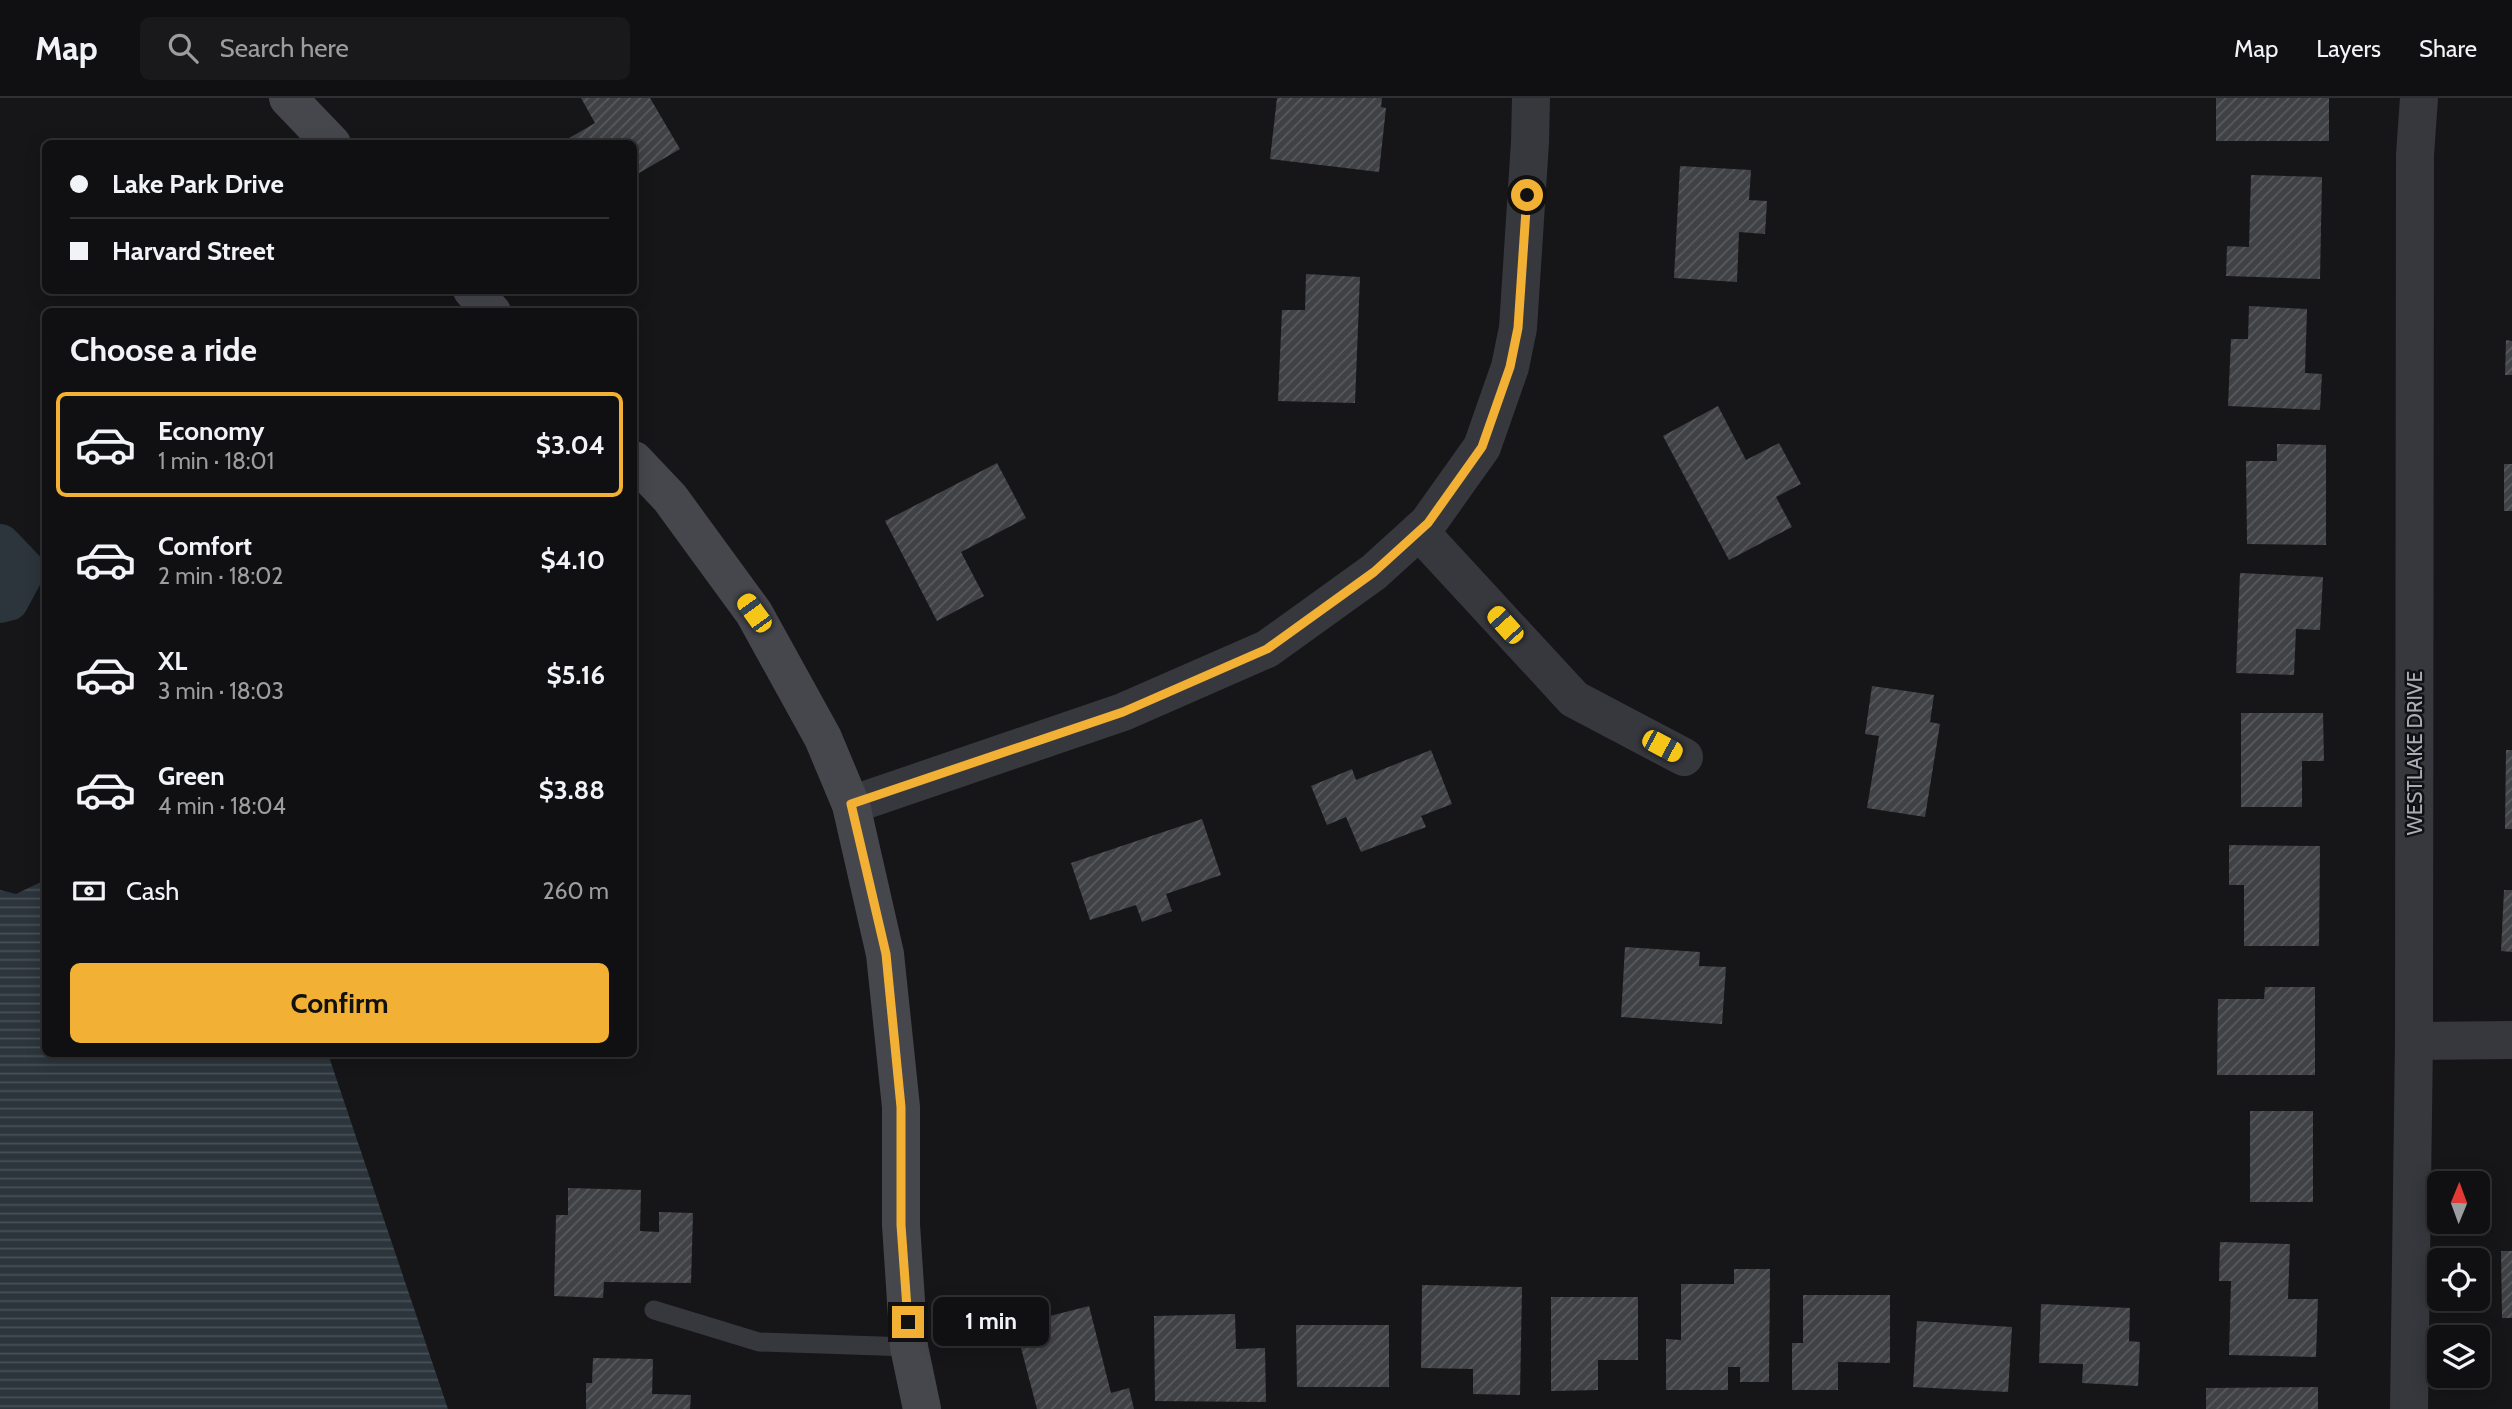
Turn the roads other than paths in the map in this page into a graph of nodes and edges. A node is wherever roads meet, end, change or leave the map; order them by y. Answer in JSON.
{"nodes":[{"id":1,"x":288,"y":98,"type":"edge"},
{"id":2,"x":1531,"y":98,"type":"edge"},
{"id":3,"x":2419,"y":98,"type":"edge"},
{"id":4,"x":328,"y":140,"type":"edge"},
{"id":5,"x":476,"y":294,"type":"edge"},
{"id":6,"x":488,"y":308,"type":"edge"},
{"id":7,"x":637,"y":463,"type":"edge"},
{"id":8,"x":1419,"y":531,"type":"junction"},
{"id":9,"x":1684,"y":757,"type":"dead end"},
{"id":10,"x":851,"y":804,"type":"junction"},
{"id":11,"x":2512,"y":1040,"type":"edge"},
{"id":12,"x":2414,"y":1041,"type":"junction"},
{"id":13,"x":654,"y":1310,"type":"dead end"},
{"id":14,"x":909,"y":1347,"type":"junction"},
{"id":15,"x":922,"y":1409,"type":"edge"},
{"id":16,"x":2409,"y":1409,"type":"edge"}],
"edges":[{"from":1,"to":4,"type":"street"},
{"from":2,"to":8,"type":"street"},
{"from":3,"to":12,"type":"street","name":"WESTLAKE DRIVE"},
{"from":5,"to":6,"type":"street"},
{"from":7,"to":10,"type":"street"},
{"from":8,"to":9,"type":"street"},
{"from":8,"to":10,"type":"street"},
{"from":10,"to":14,"type":"street"},
{"from":11,"to":12,"type":"street"},
{"from":12,"to":16,"type":"street","name":"WESTLAKE DRIVE"},
{"from":13,"to":14,"type":"lane"},
{"from":14,"to":15,"type":"street"}]}
